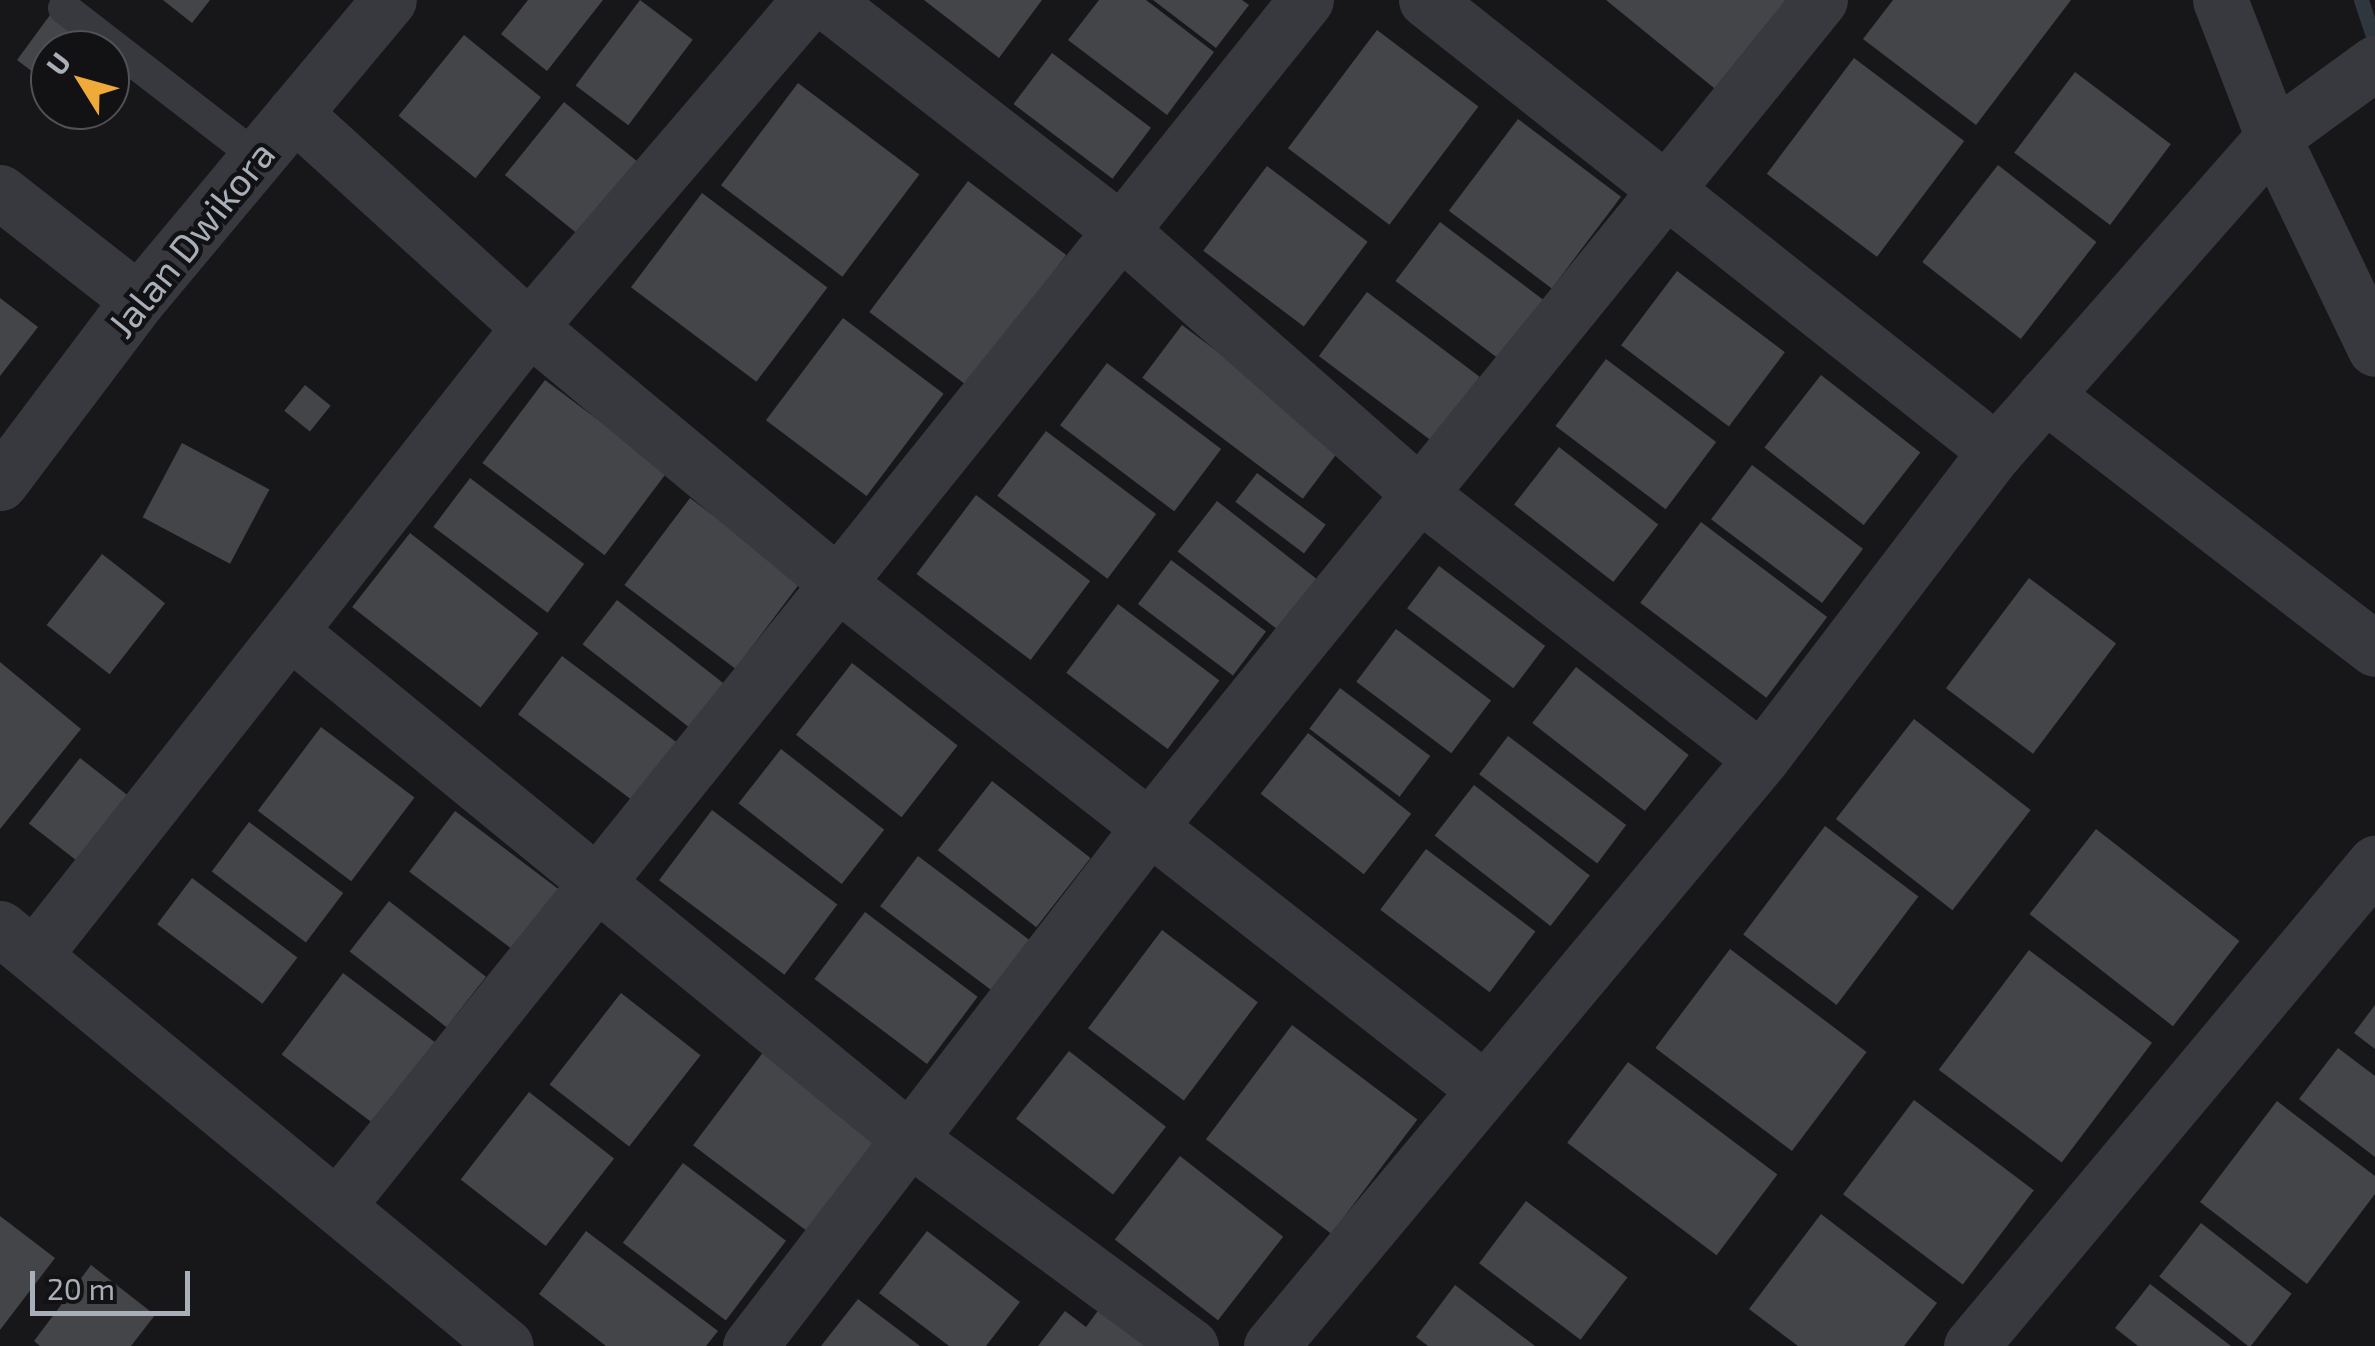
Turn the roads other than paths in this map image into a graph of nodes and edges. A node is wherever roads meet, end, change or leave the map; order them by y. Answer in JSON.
{"nodes":[{"id":1,"x":389,"y":0,"type":"edge"},
{"id":2,"x":809,"y":0,"type":"edge"},
{"id":3,"x":824,"y":0,"type":"edge"},
{"id":4,"x":1306,"y":0,"type":"edge"},
{"id":5,"x":1426,"y":0,"type":"edge"},
{"id":6,"x":1820,"y":0,"type":"edge"},
{"id":7,"x":2220,"y":0,"type":"edge"},
{"id":8,"x":64,"y":8,"type":"dead end"},
{"id":9,"x":2375,"y":63,"type":"edge"},
{"id":10,"x":294,"y":113,"type":"junction"},
{"id":11,"x":2272,"y":137,"type":"junction"},
{"id":12,"x":256,"y":158,"type":"junction"},
{"id":13,"x":1664,"y":191,"type":"junction"},
{"id":14,"x":0,"y":192,"type":"edge"},
{"id":15,"x":1120,"y":230,"type":"junction"},
{"id":16,"x":138,"y":300,"type":"junction"},
{"id":17,"x":529,"y":326,"type":"junction"},
{"id":18,"x":2375,"y":348,"type":"edge"},
{"id":19,"x":2045,"y":395,"type":"junction"},
{"id":20,"x":1996,"y":451,"type":"junction"},
{"id":21,"x":0,"y":483,"type":"edge"},
{"id":22,"x":1425,"y":498,"type":"junction"},
{"id":23,"x":835,"y":582,"type":"junction"},
{"id":24,"x":294,"y":634,"type":"junction"},
{"id":25,"x":2375,"y":650,"type":"edge"},
{"id":26,"x":1761,"y":759,"type":"junction"},
{"id":27,"x":1149,"y":827,"type":"junction"},
{"id":28,"x":2375,"y":863,"type":"edge"},
{"id":29,"x":595,"y":880,"type":"junction"},
{"id":30,"x":17,"y":942,"type":"edge"},
{"id":31,"x":1483,"y":1088,"type":"junction"},
{"id":32,"x":910,"y":1139,"type":"junction"},
{"id":33,"x":337,"y":1206,"type":"junction"},
{"id":34,"x":506,"y":1346,"type":"edge"},
{"id":35,"x":750,"y":1346,"type":"edge"},
{"id":36,"x":1191,"y":1346,"type":"edge"},
{"id":37,"x":1271,"y":1346,"type":"edge"},
{"id":38,"x":1971,"y":1346,"type":"edge"}],
"edges":[{"from":1,"to":10,"type":"street","name":"Jalan Dwikora"},
{"from":2,"to":17,"type":"street"},
{"from":3,"to":15,"type":"street"},
{"from":4,"to":15,"type":"street"},
{"from":5,"to":13,"type":"street"},
{"from":6,"to":13,"type":"street"},
{"from":7,"to":11,"type":"street"},
{"from":8,"to":12,"type":"lane"},
{"from":9,"to":11,"type":"street"},
{"from":10,"to":12,"type":"street","name":"Jalan Dwikora"},
{"from":10,"to":17,"type":"street"},
{"from":11,"to":18,"type":"street"},
{"from":11,"to":19,"type":"street"},
{"from":12,"to":16,"type":"street","name":"Jalan Dwikora"},
{"from":13,"to":20,"type":"street"},
{"from":13,"to":22,"type":"street"},
{"from":14,"to":16,"type":"street"},
{"from":15,"to":22,"type":"street"},
{"from":15,"to":23,"type":"street"},
{"from":16,"to":21,"type":"street","name":"Jalan Dwikora"},
{"from":17,"to":23,"type":"street"},
{"from":17,"to":24,"type":"street"},
{"from":19,"to":20,"type":"street"},
{"from":19,"to":25,"type":"street"},
{"from":20,"to":26,"type":"street"},
{"from":22,"to":26,"type":"street"},
{"from":22,"to":27,"type":"street"},
{"from":23,"to":27,"type":"street"},
{"from":23,"to":29,"type":"street"},
{"from":24,"to":29,"type":"street"},
{"from":24,"to":30,"type":"street"},
{"from":26,"to":31,"type":"street"},
{"from":27,"to":31,"type":"street"},
{"from":27,"to":32,"type":"street"},
{"from":28,"to":38,"type":"street"},
{"from":29,"to":32,"type":"street"},
{"from":29,"to":33,"type":"street"},
{"from":30,"to":33,"type":"street"},
{"from":31,"to":37,"type":"street"},
{"from":32,"to":35,"type":"street"},
{"from":32,"to":36,"type":"street"},
{"from":33,"to":34,"type":"street"}]}
